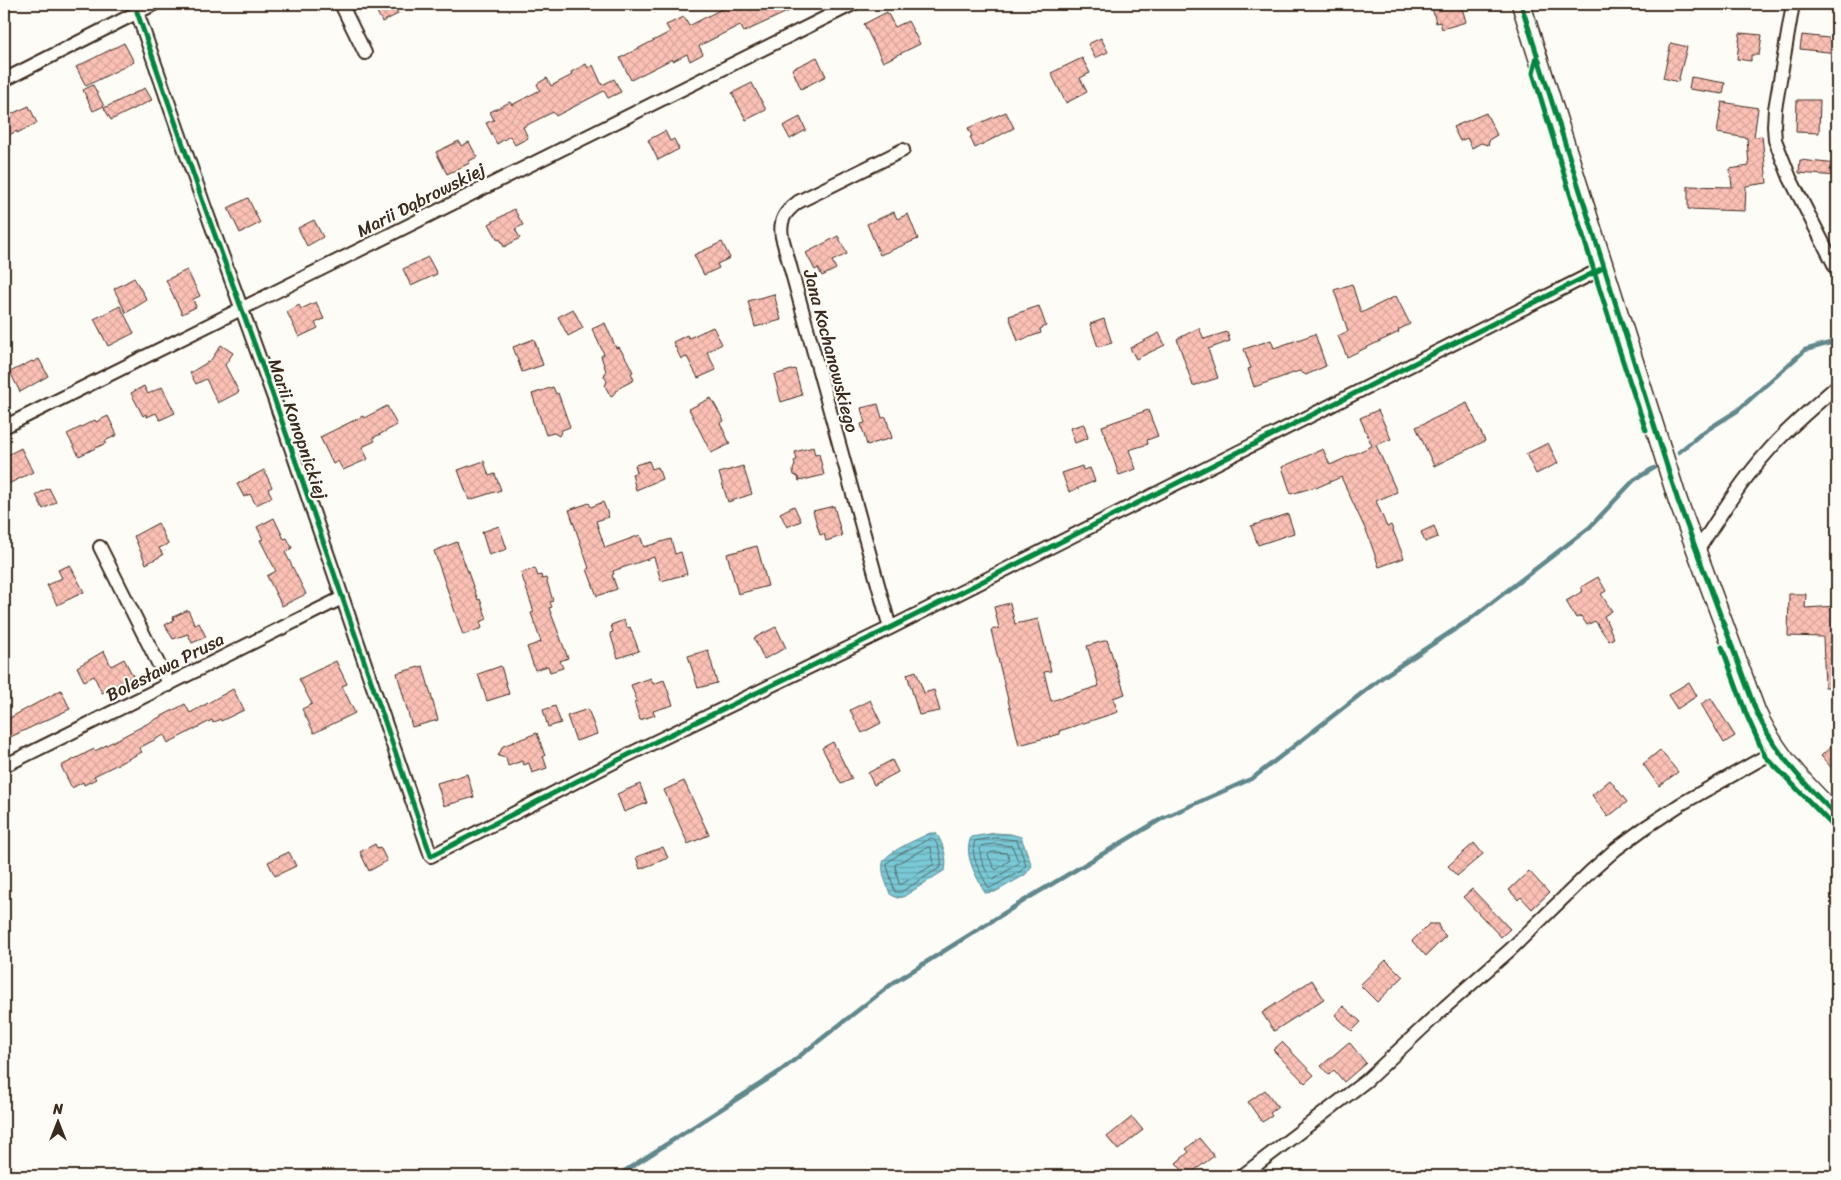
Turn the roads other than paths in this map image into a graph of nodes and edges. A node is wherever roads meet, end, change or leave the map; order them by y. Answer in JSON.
{"nodes":[{"id":1,"x":154,"y":4,"type":"edge"},
{"id":2,"x":341,"y":4,"type":"edge"},
{"id":3,"x":853,"y":4,"type":"edge"},
{"id":4,"x":1521,"y":4,"type":"edge"},
{"id":5,"x":1792,"y":4,"type":"edge"},
{"id":6,"x":137,"y":12,"type":"junction"},
{"id":7,"x":365,"y":53,"type":"dead end"},
{"id":8,"x":4,"y":80,"type":"edge"},
{"id":9,"x":903,"y":150,"type":"dead end"},
{"id":10,"x":1603,"y":268,"type":"junction"},
{"id":11,"x":1837,"y":270,"type":"edge"},
{"id":12,"x":241,"y":309,"type":"junction"},
{"id":13,"x":1837,"y":386,"type":"edge"},
{"id":14,"x":4,"y":427,"type":"edge"},
{"id":15,"x":100,"y":546,"type":"dead end"},
{"id":16,"x":1696,"y":553,"type":"junction"},
{"id":17,"x":342,"y":598,"type":"junction"},
{"id":18,"x":890,"y":628,"type":"junction"},
{"id":19,"x":170,"y":684,"type":"junction"},
{"id":20,"x":1777,"y":750,"type":"junction"},
{"id":21,"x":4,"y":766,"type":"edge"},
{"id":22,"x":1837,"y":816,"type":"edge"},
{"id":23,"x":1242,"y":1176,"type":"edge"}],
"edges":[{"from":1,"to":6,"type":"street"},
{"from":2,"to":7,"type":"street"},
{"from":3,"to":12,"type":"street","name":"Marii Dąbrowskiej"},
{"from":4,"to":10,"type":"street"},
{"from":5,"to":11,"type":"street"},
{"from":6,"to":8,"type":"street"},
{"from":6,"to":12,"type":"street","name":"Marii Konopnickiej"},
{"from":9,"to":18,"type":"street","name":"Jana Kochanowskiego"},
{"from":10,"to":16,"type":"street"},
{"from":10,"to":18,"type":"street"},
{"from":12,"to":14,"type":"street","name":"Marii Dąbrowskiej"},
{"from":12,"to":17,"type":"street","name":"Marii Konopnickiej"},
{"from":13,"to":16,"type":"street"},
{"from":15,"to":19,"type":"street"},
{"from":16,"to":20,"type":"street"},
{"from":17,"to":18,"type":"street","name":"Marii Konopnickiej"},
{"from":17,"to":19,"type":"street","name":"Bolesława Prusa"},
{"from":19,"to":21,"type":"street","name":"Bolesława Prusa"},
{"from":20,"to":22,"type":"street"},
{"from":20,"to":23,"type":"street"}]}
